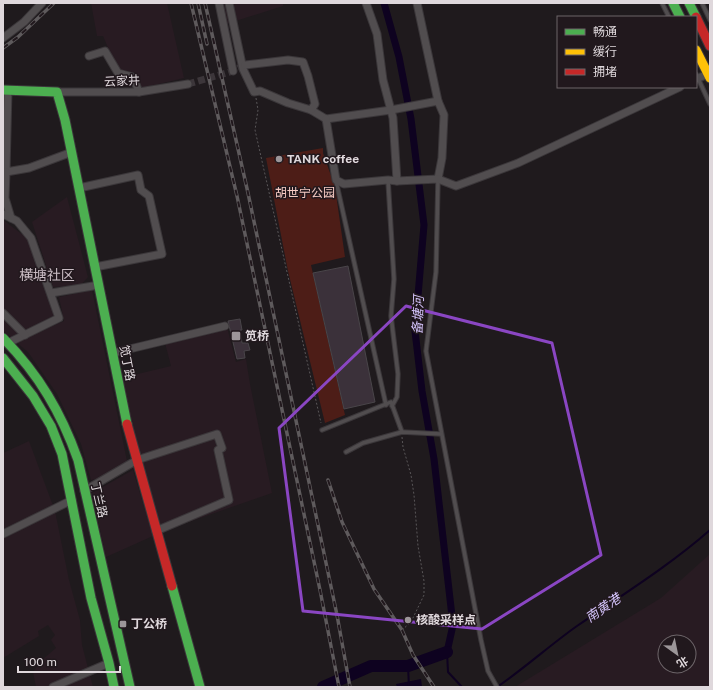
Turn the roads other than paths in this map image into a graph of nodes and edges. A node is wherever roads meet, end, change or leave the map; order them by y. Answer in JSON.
{"nodes":[{"id":1,"x":42,"y":3,"type":"edge"},
{"id":2,"x":219,"y":3,"type":"edge"},
{"id":3,"x":229,"y":3,"type":"edge"},
{"id":4,"x":366,"y":3,"type":"edge"},
{"id":5,"x":417,"y":3,"type":"edge"},
{"id":6,"x":662,"y":3,"type":"edge"},
{"id":7,"x":673,"y":3,"type":"edge"},
{"id":8,"x":689,"y":3,"type":"edge"},
{"id":9,"x":702,"y":3,"type":"edge"},
{"id":10,"x":668,"y":16,"type":"edge"},
{"id":11,"x":680,"y":16,"type":"edge"},
{"id":12,"x":696,"y":16,"type":"edge"},
{"id":13,"x":697,"y":19,"type":"edge"},
{"id":14,"x":710,"y":20,"type":"edge"},
{"id":15,"x":3,"y":38,"type":"edge"},
{"id":16,"x":710,"y":46,"type":"edge"},
{"id":17,"x":697,"y":52,"type":"edge"},
{"id":18,"x":89,"y":56,"type":"dead end"},
{"id":19,"x":245,"y":64,"type":"tunnel mouth"},
{"id":20,"x":233,"y":71,"type":"dead end"},
{"id":21,"x":709,"y":76,"type":"edge"},
{"id":22,"x":697,"y":77,"type":"edge"},
{"id":23,"x":188,"y":84,"type":"tunnel mouth"},
{"id":24,"x":678,"y":88,"type":"edge"},
{"id":25,"x":5,"y":90,"type":"edge"},
{"id":26,"x":57,"y":92,"type":"junction"},
{"id":27,"x":140,"y":92,"type":"junction"},
{"id":28,"x":438,"y":101,"type":"junction"},
{"id":29,"x":710,"y":104,"type":"edge"},
{"id":30,"x":311,"y":110,"type":"junction"},
{"id":31,"x":391,"y":110,"type":"junction"},
{"id":32,"x":326,"y":119,"type":"junction"},
{"id":33,"x":72,"y":152,"type":"junction"},
{"id":34,"x":6,"y":172,"type":"junction"},
{"id":35,"x":437,"y":179,"type":"junction"},
{"id":36,"x":336,"y":180,"type":"junction"},
{"id":37,"x":388,"y":180,"type":"junction"},
{"id":38,"x":397,"y":181,"type":"junction"},
{"id":39,"x":79,"y":188,"type":"junction"},
{"id":40,"x":3,"y":214,"type":"edge"},
{"id":41,"x":11,"y":218,"type":"junction"},
{"id":42,"x":95,"y":267,"type":"junction"},
{"id":43,"x":99,"y":285,"type":"junction"},
{"id":44,"x":51,"y":292,"type":"junction"},
{"id":45,"x":3,"y":313,"type":"edge"},
{"id":46,"x":225,"y":326,"type":"dead end"},
{"id":47,"x":25,"y":335,"type":"junction"},
{"id":48,"x":6,"y":340,"type":"edge"},
{"id":49,"x":113,"y":353,"type":"junction"},
{"id":50,"x":3,"y":358,"type":"edge"},
{"id":51,"x":386,"y":404,"type":"junction"},
{"id":52,"x":392,"y":406,"type":"junction"},
{"id":53,"x":322,"y":430,"type":"road end"},
{"id":54,"x":402,"y":432,"type":"junction"},
{"id":55,"x":441,"y":434,"type":"junction"},
{"id":56,"x":346,"y":452,"type":"dead end"},
{"id":57,"x":136,"y":460,"type":"junction"},
{"id":58,"x":84,"y":491,"type":"junction"},
{"id":59,"x":72,"y":500,"type":"junction"},
{"id":60,"x":156,"y":531,"type":"junction"},
{"id":61,"x":3,"y":534,"type":"edge"},
{"id":62,"x":109,"y":663,"type":"junction"},
{"id":63,"x":52,"y":687,"type":"edge"},
{"id":64,"x":114,"y":687,"type":"edge"},
{"id":65,"x":130,"y":687,"type":"edge"},
{"id":66,"x":200,"y":687,"type":"edge"},
{"id":67,"x":497,"y":687,"type":"edge"}],
"edges":[{"from":1,"to":15,"type":"street"},
{"from":2,"to":20,"type":"street"},
{"from":3,"to":30,"type":"street"},
{"from":4,"to":31,"type":"street"},
{"from":5,"to":28,"type":"street"},
{"from":6,"to":10,"type":"lane"},
{"from":7,"to":11,"type":"main road"},
{"from":8,"to":12,"type":"main road"},
{"from":9,"to":14,"type":"lane"},
{"from":13,"to":16,"type":"main road"},
{"from":17,"to":21,"type":"main road"},
{"from":18,"to":27,"type":"street"},
{"from":19,"to":30,"type":"street"},
{"from":21,"to":22,"type":"street"},
{"from":22,"to":29,"type":"lane"},
{"from":23,"to":27,"type":"street","name":"云家井"},
{"from":24,"to":35,"type":"street"},
{"from":25,"to":26,"type":"main road"},
{"from":25,"to":34,"type":"street"},
{"from":26,"to":27,"type":"street","name":"云家井"},
{"from":26,"to":33,"type":"main road","name":"笕丁路"},
{"from":28,"to":31,"type":"street"},
{"from":28,"to":35,"type":"street"},
{"from":30,"to":32,"type":"street"},
{"from":31,"to":32,"type":"street"},
{"from":31,"to":38,"type":"street"},
{"from":32,"to":36,"type":"street"},
{"from":33,"to":34,"type":"street"},
{"from":33,"to":39,"type":"main road","name":"笕丁路"},
{"from":34,"to":41,"type":"street"},
{"from":35,"to":38,"type":"street"},
{"from":35,"to":55,"type":"lane"},
{"from":36,"to":37,"type":"street"},
{"from":36,"to":51,"type":"lane"},
{"from":37,"to":38,"type":"street"},
{"from":37,"to":52,"type":"lane"},
{"from":39,"to":42,"type":"main road","name":"笕丁路"},
{"from":39,"to":42,"type":"street"},
{"from":40,"to":41,"type":"street"},
{"from":41,"to":44,"type":"street"},
{"from":42,"to":43,"type":"main road","name":"笕丁路"},
{"from":43,"to":44,"type":"street"},
{"from":43,"to":49,"type":"main road","name":"笕丁路"},
{"from":44,"to":47,"type":"street"},
{"from":45,"to":47,"type":"street"},
{"from":46,"to":49,"type":"street"},
{"from":47,"to":48,"type":"street"},
{"from":48,"to":58,"type":"main road","name":"丁兰路"},
{"from":49,"to":57,"type":"main road","name":"笕丁路"},
{"from":50,"to":59,"type":"main road"},
{"from":51,"to":52,"type":"lane"},
{"from":51,"to":53,"type":"lane"},
{"from":52,"to":54,"type":"lane"},
{"from":54,"to":55,"type":"lane"},
{"from":54,"to":56,"type":"lane"},
{"from":55,"to":67,"type":"lane"},
{"from":57,"to":58,"type":"street"},
{"from":57,"to":60,"type":"main road","name":"笕丁路"},
{"from":57,"to":60,"type":"street"},
{"from":58,"to":65,"type":"main road","name":"丁兰路"},
{"from":59,"to":61,"type":"street"},
{"from":59,"to":62,"type":"main road"},
{"from":60,"to":66,"type":"main road","name":"笕丁路"},
{"from":62,"to":63,"type":"street"},
{"from":62,"to":64,"type":"main road"}]}
